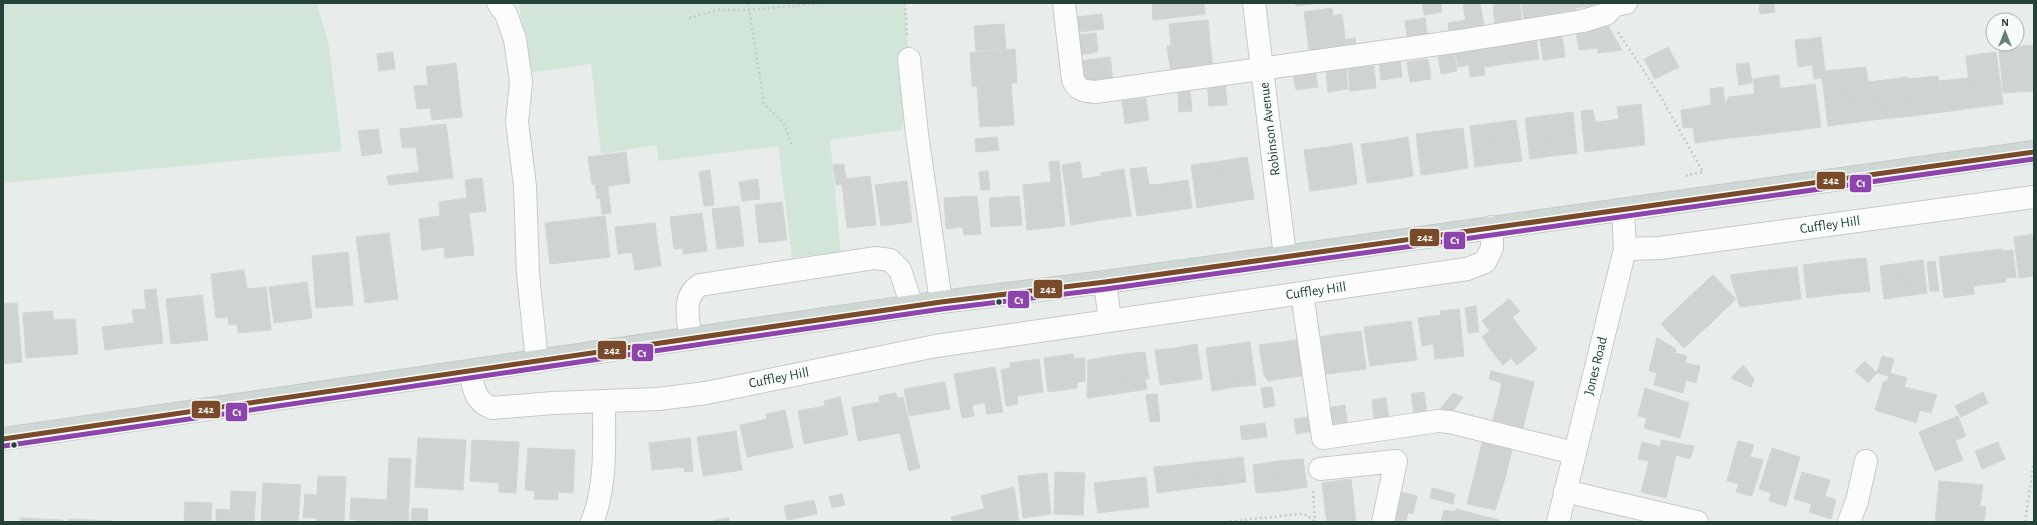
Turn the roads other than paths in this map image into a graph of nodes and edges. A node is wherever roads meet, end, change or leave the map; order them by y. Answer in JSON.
{"nodes":[{"id":1,"x":498,"y":3,"type":"edge"},
{"id":2,"x":1064,"y":3,"type":"edge"},
{"id":3,"x":1254,"y":3,"type":"edge"},
{"id":4,"x":1626,"y":3,"type":"edge"},
{"id":5,"x":909,"y":59,"type":"road end"},
{"id":6,"x":1262,"y":68,"type":"junction"},
{"id":7,"x":2034,"y":152,"type":"edge"},
{"id":8,"x":2034,"y":197,"type":"edge"},
{"id":9,"x":1623,"y":210,"type":"junction"},
{"id":10,"x":1492,"y":227,"type":"junction"},
{"id":11,"x":1625,"y":248,"type":"junction"},
{"id":12,"x":1285,"y":256,"type":"junction"},
{"id":13,"x":1105,"y":282,"type":"junction"},
{"id":14,"x":1302,"y":293,"type":"junction"},
{"id":15,"x":942,"y":302,"type":"junction"},
{"id":16,"x":912,"y":306,"type":"junction"},
{"id":17,"x":1110,"y":321,"type":"junction"},
{"id":18,"x":690,"y":339,"type":"junction"},
{"id":19,"x":537,"y":362,"type":"junction"},
{"id":20,"x":470,"y":371,"type":"junction"},
{"id":21,"x":604,"y":401,"type":"junction"},
{"id":22,"x":3,"y":439,"type":"edge"},
{"id":23,"x":1574,"y":453,"type":"junction"},
{"id":24,"x":1866,"y":461,"type":"dead end"},
{"id":25,"x":1316,"y":478,"type":"road end"},
{"id":26,"x":1565,"y":491,"type":"junction"},
{"id":27,"x":592,"y":522,"type":"edge"},
{"id":28,"x":1382,"y":522,"type":"edge"},
{"id":29,"x":1558,"y":522,"type":"edge"},
{"id":30,"x":1697,"y":522,"type":"edge"},
{"id":31,"x":1849,"y":522,"type":"edge"}],
"edges":[{"from":1,"to":19,"type":"street"},
{"from":2,"to":6,"type":"street"},
{"from":3,"to":6,"type":"street","name":"Robinson Avenue"},
{"from":4,"to":6,"type":"street"},
{"from":5,"to":15,"type":"street"},
{"from":6,"to":12,"type":"street","name":"Robinson Avenue"},
{"from":7,"to":9,"type":"main road"},
{"from":8,"to":11,"type":"street","name":"Cuffley Hill"},
{"from":9,"to":10,"type":"main road"},
{"from":9,"to":11,"type":"street","name":"Jones Road"},
{"from":10,"to":12,"type":"main road"},
{"from":10,"to":14,"type":"street","name":"Cuffley Hill"},
{"from":11,"to":23,"type":"street","name":"Jones Road"},
{"from":12,"to":13,"type":"main road"},
{"from":13,"to":15,"type":"main road"},
{"from":13,"to":17,"type":"street"},
{"from":14,"to":17,"type":"street","name":"Cuffley Hill"},
{"from":14,"to":23,"type":"street"},
{"from":15,"to":16,"type":"main road"},
{"from":16,"to":18,"type":"main road"},
{"from":16,"to":18,"type":"street"},
{"from":17,"to":21,"type":"street","name":"Cuffley Hill"},
{"from":18,"to":19,"type":"main road"},
{"from":19,"to":20,"type":"main road"},
{"from":20,"to":21,"type":"street","name":"Cuffley Hill"},
{"from":20,"to":22,"type":"main road"},
{"from":21,"to":27,"type":"street"},
{"from":23,"to":26,"type":"street","name":"Jones Road"},
{"from":24,"to":31,"type":"street"},
{"from":25,"to":28,"type":"street"},
{"from":26,"to":29,"type":"street","name":"Jones Road"},
{"from":26,"to":30,"type":"street"}]}
